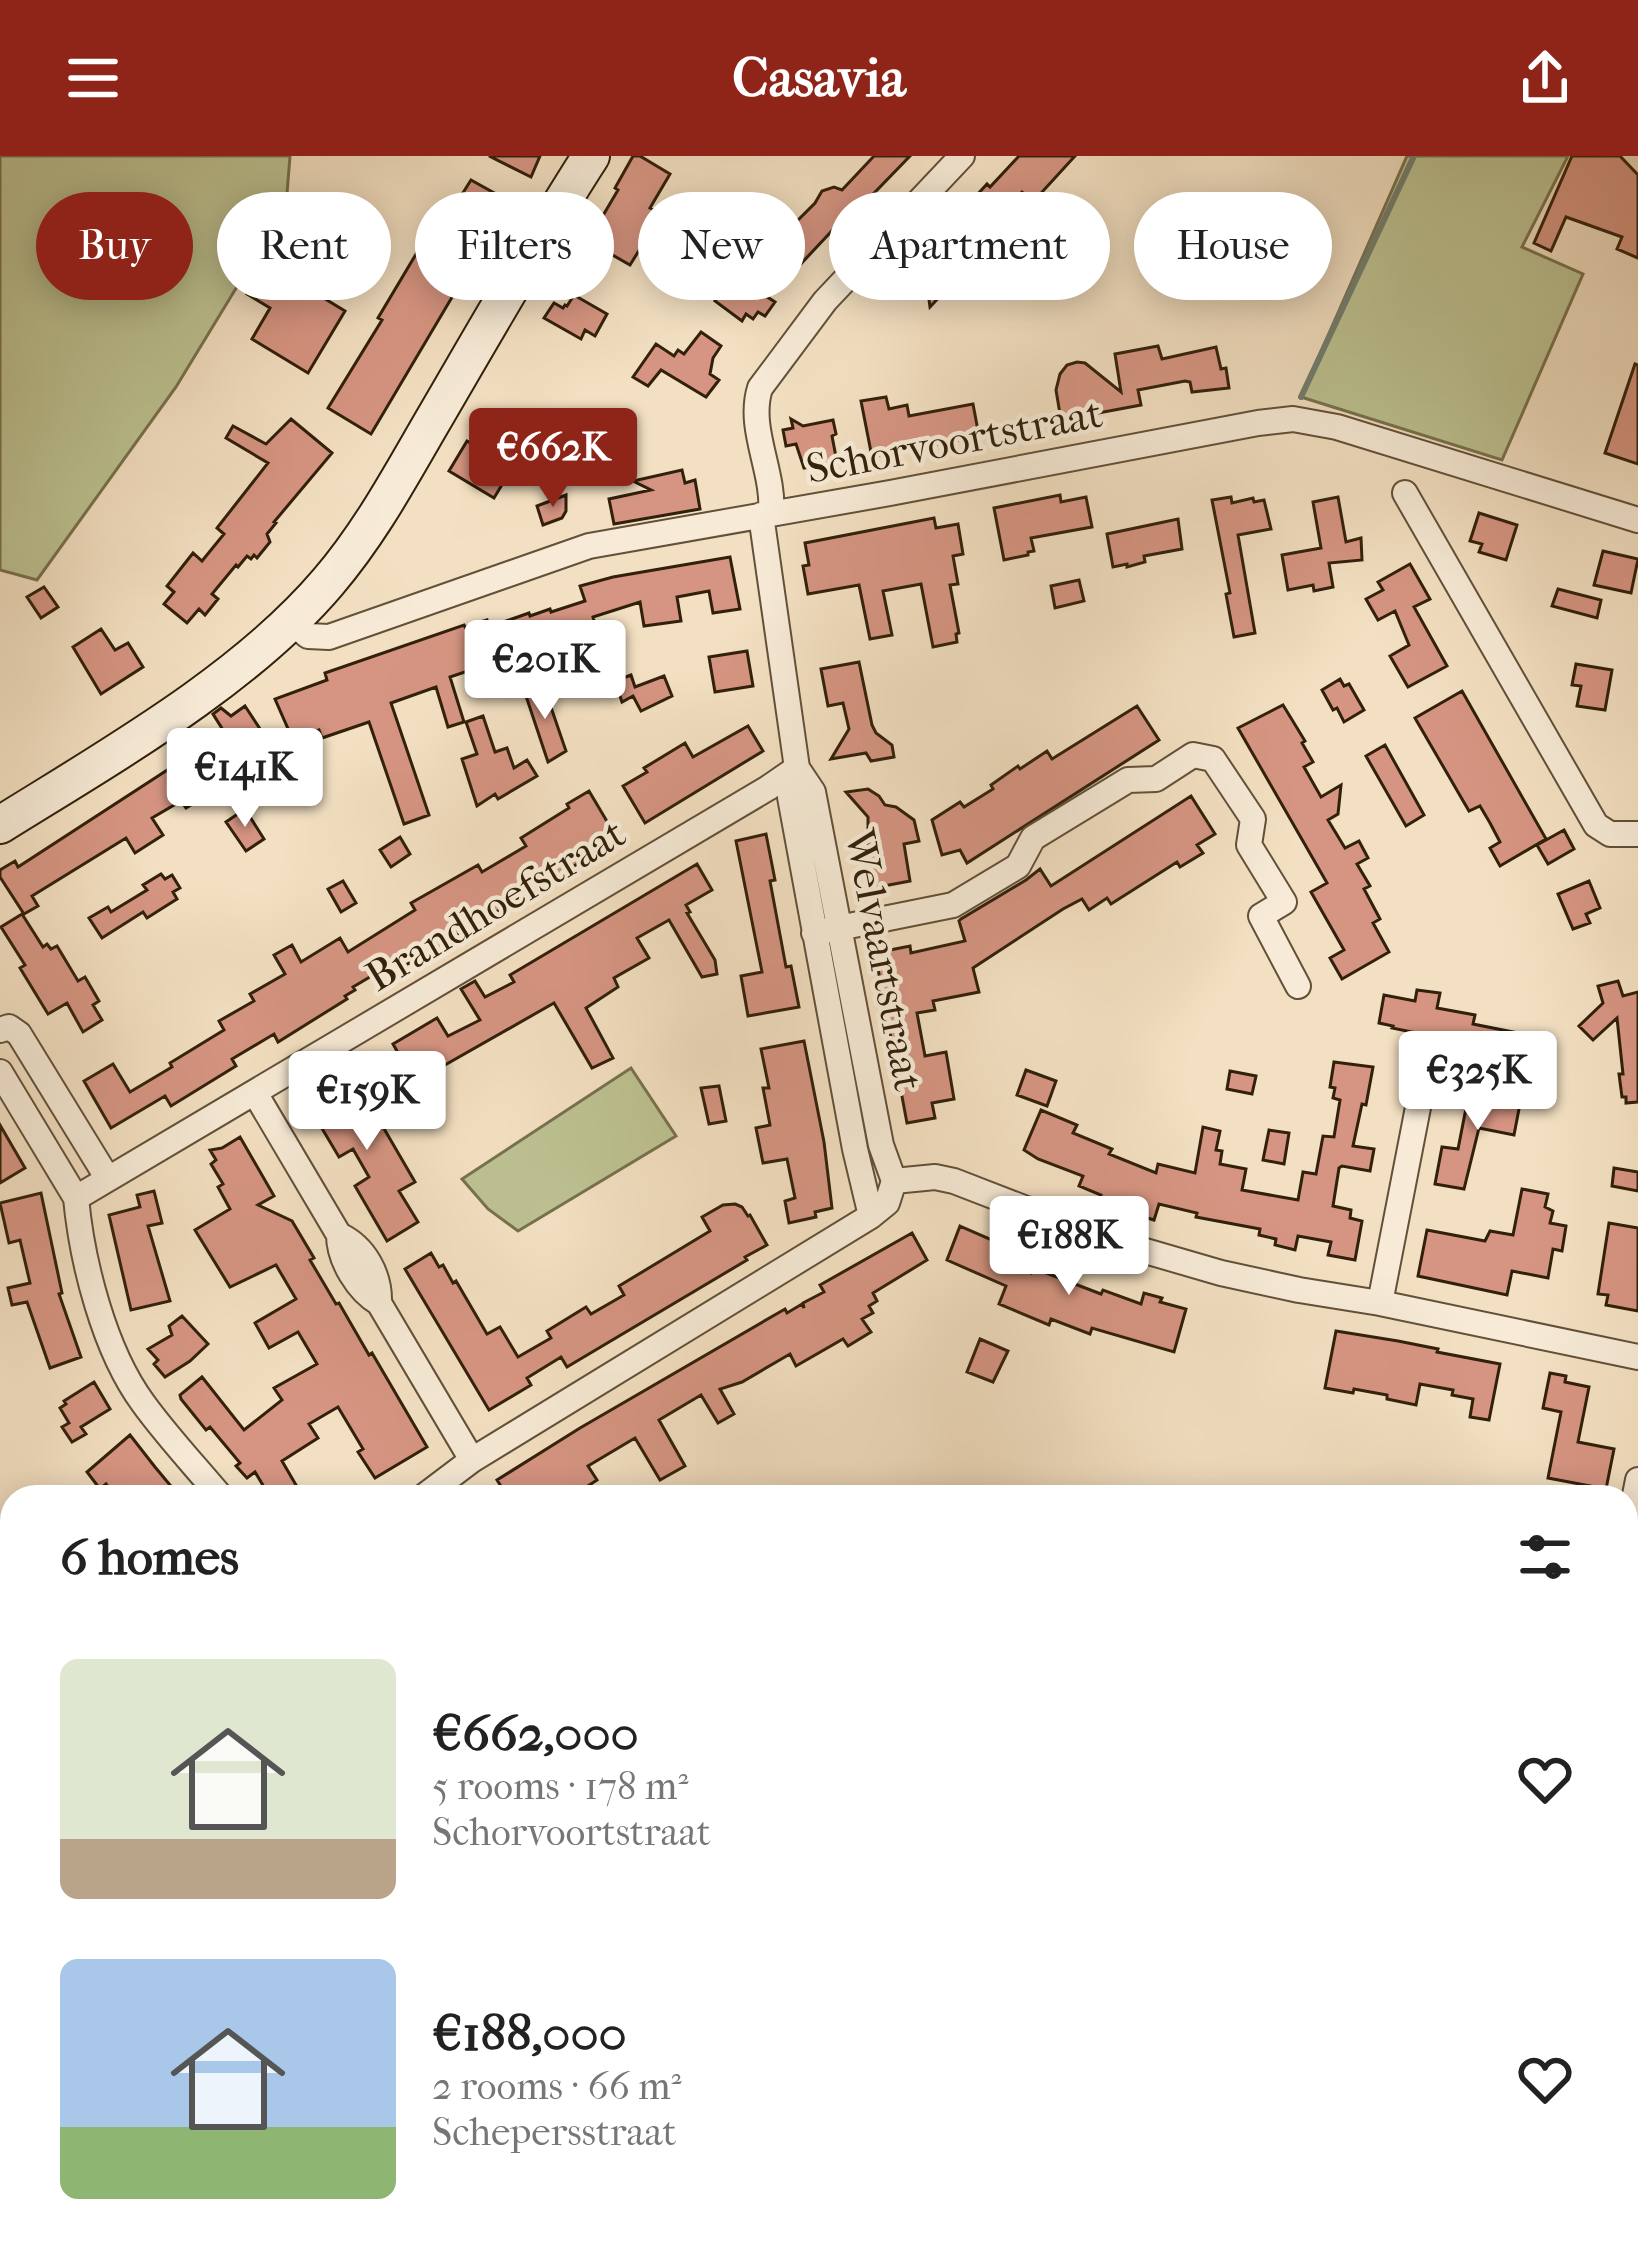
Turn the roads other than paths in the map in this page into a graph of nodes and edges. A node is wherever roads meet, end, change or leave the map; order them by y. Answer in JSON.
{"nodes":[{"id":1,"x":591,"y":156,"type":"edge"},
{"id":2,"x":962,"y":156,"type":"edge"},
{"id":3,"x":1405,"y":493,"type":"dead end"},
{"id":4,"x":766,"y":515,"type":"junction"},
{"id":5,"x":1638,"y":520,"type":"edge"},
{"id":6,"x":290,"y":621,"type":"junction"},
{"id":7,"x":797,"y":768,"type":"junction"},
{"id":8,"x":1638,"y":810,"type":"edge"},
{"id":9,"x":0,"y":825,"type":"edge"},
{"id":10,"x":1638,"y":836,"type":"edge"},
{"id":11,"x":826,"y":931,"type":"junction"},
{"id":12,"x":1298,"y":986,"type":"dead end"},
{"id":13,"x":0,"y":1030,"type":"edge"},
{"id":14,"x":0,"y":1072,"type":"edge"},
{"id":15,"x":1421,"y":1092,"type":"dead end"},
{"id":16,"x":255,"y":1093,"type":"junction"},
{"id":17,"x":881,"y":1144,"type":"junction"},
{"id":18,"x":855,"y":1149,"type":"junction"},
{"id":19,"x":108,"y":1179,"type":"junction"},
{"id":20,"x":895,"y":1181,"type":"junction"},
{"id":21,"x":76,"y":1198,"type":"junction"},
{"id":22,"x":871,"y":1216,"type":"junction"},
{"id":23,"x":1380,"y":1303,"type":"junction"},
{"id":24,"x":1638,"y":1358,"type":"edge"},
{"id":25,"x":472,"y":1460,"type":"junction"},
{"id":26,"x":210,"y":1485,"type":"edge"},
{"id":27,"x":438,"y":1485,"type":"edge"}],
"edges":[{"from":1,"to":6,"type":"street"},
{"from":2,"to":4,"type":"street","name":"Welvaartstraat"},
{"from":3,"to":10,"type":"street"},
{"from":4,"to":5,"type":"street","name":"Schorvoortstraat"},
{"from":4,"to":6,"type":"street","name":"Schorvoortstraat"},
{"from":4,"to":7,"type":"street","name":"Welvaartstraat"},
{"from":6,"to":9,"type":"street"},
{"from":7,"to":11,"type":"street","name":"Welvaartstraat"},
{"from":7,"to":16,"type":"street","name":"Brandhoefstraat"},
{"from":8,"to":10,"type":"street"},
{"from":11,"to":12,"type":"street"},
{"from":11,"to":17,"type":"street","name":"Welvaartstraat"},
{"from":11,"to":18,"type":"street","name":"Welvaartstraat"},
{"from":13,"to":19,"type":"street"},
{"from":14,"to":21,"type":"street"},
{"from":15,"to":23,"type":"street"},
{"from":16,"to":19,"type":"street","name":"Brandhoefstraat"},
{"from":16,"to":25,"type":"street"},
{"from":17,"to":18,"type":"street","name":"Welvaartstraat"},
{"from":17,"to":20,"type":"street"},
{"from":18,"to":22,"type":"street","name":"Welvaartstraat"},
{"from":19,"to":21,"type":"street","name":"Brandhoefstraat"},
{"from":20,"to":22,"type":"street"},
{"from":20,"to":23,"type":"street"},
{"from":21,"to":26,"type":"street"},
{"from":22,"to":25,"type":"street"},
{"from":23,"to":24,"type":"street"},
{"from":25,"to":27,"type":"street"}]}
